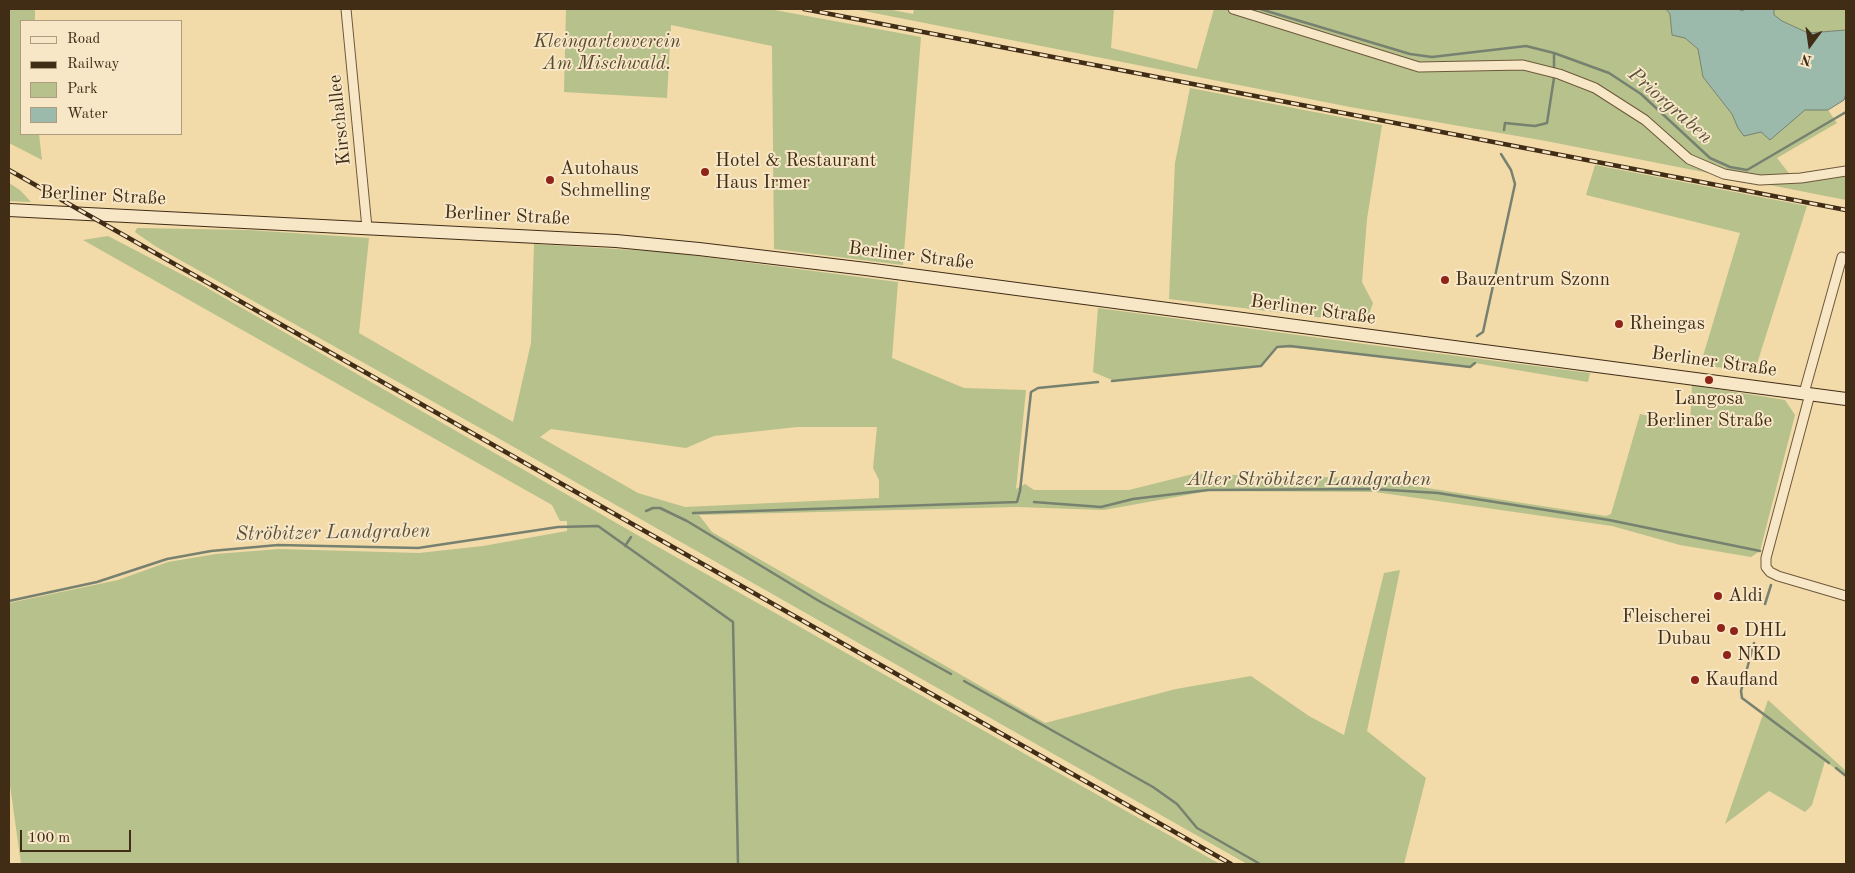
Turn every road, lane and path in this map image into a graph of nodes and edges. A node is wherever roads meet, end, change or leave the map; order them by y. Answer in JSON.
{"nodes":[{"id":1,"x":346,"y":9,"type":"edge"},
{"id":2,"x":1233,"y":9,"type":"edge"},
{"id":3,"x":1846,"y":171,"type":"edge"},
{"id":4,"x":9,"y":210,"type":"edge"},
{"id":5,"x":367,"y":228,"type":"junction"},
{"id":6,"x":1842,"y":257,"type":"dead end"},
{"id":7,"x":1807,"y":394,"type":"junction"},
{"id":8,"x":1846,"y":399,"type":"edge"},
{"id":9,"x":1846,"y":596,"type":"edge"}],
"edges":[{"from":1,"to":5,"type":"street","name":"Kirschallee"},
{"from":2,"to":3,"type":"street"},
{"from":4,"to":5,"type":"main road","name":"Berliner Straße"},
{"from":5,"to":7,"type":"main road","name":"Berliner Straße"},
{"from":6,"to":7,"type":"street"},
{"from":7,"to":8,"type":"main road","name":"Berliner Straße"},
{"from":7,"to":9,"type":"street"}]}
